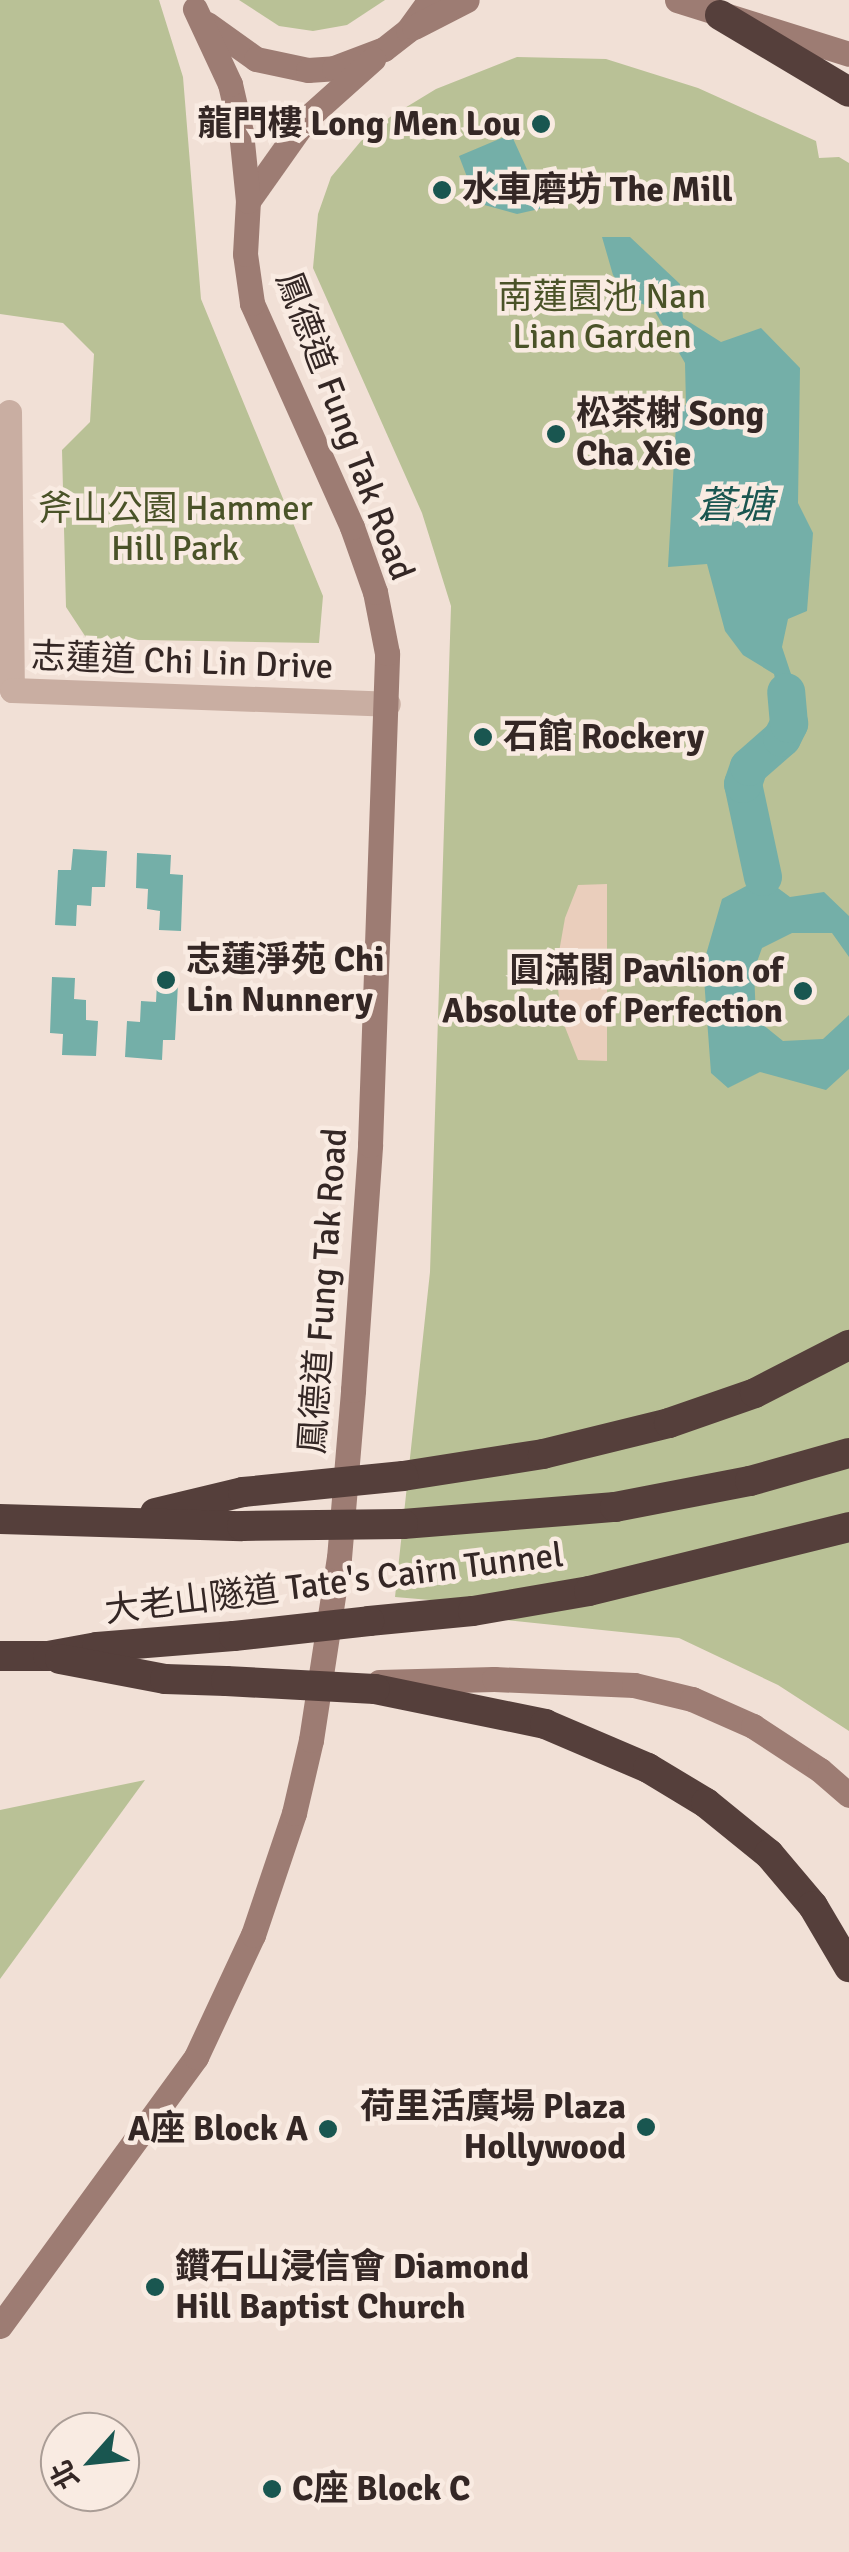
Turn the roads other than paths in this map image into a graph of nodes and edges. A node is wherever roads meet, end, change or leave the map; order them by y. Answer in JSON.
{"nodes":[{"id":1,"x":430,"y":0,"type":"edge"},
{"id":2,"x":467,"y":0,"type":"edge"},
{"id":3,"x":677,"y":0,"type":"edge"},
{"id":4,"x":192,"y":5,"type":"edge"},
{"id":5,"x":720,"y":15,"type":"junction"},
{"id":6,"x":408,"y":30,"type":"junction"},
{"id":7,"x":384,"y":49,"type":"junction"},
{"id":8,"x":849,"y":54,"type":"edge"},
{"id":9,"x":849,"y":92,"type":"edge"},
{"id":10,"x":248,"y":201,"type":"junction"},
{"id":11,"x":9,"y":412,"type":"dead end"},
{"id":12,"x":388,"y":704,"type":"junction"},
{"id":13,"x":849,"y":1346,"type":"edge"},
{"id":14,"x":849,"y":1452,"type":"edge"},
{"id":15,"x":0,"y":1519,"type":"edge"},
{"id":16,"x":114,"y":1524,"type":"junction"},
{"id":17,"x":849,"y":1527,"type":"edge"},
{"id":18,"x":0,"y":1656,"type":"edge"},
{"id":19,"x":48,"y":1656,"type":"junction"},
{"id":20,"x":320,"y":1677,"type":"junction"},
{"id":21,"x":849,"y":1795,"type":"edge"},
{"id":22,"x":849,"y":1967,"type":"edge"},
{"id":23,"x":0,"y":2326,"type":"edge"}],
"edges":[{"from":1,"to":6,"type":"main road"},
{"from":2,"to":6,"type":"main road"},
{"from":3,"to":5,"type":"main road"},
{"from":4,"to":7,"type":"main road"},
{"from":4,"to":10,"type":"main road","name":"鳳德道 Fung Tak Road"},
{"from":5,"to":8,"type":"main road"},
{"from":5,"to":9,"type":"highway"},
{"from":6,"to":7,"type":"main road"},
{"from":7,"to":10,"type":"main road"},
{"from":10,"to":12,"type":"main road","name":"鳳德道 Fung Tak Road"},
{"from":11,"to":12,"type":"street","name":"志蓮道 Chi Lin Drive"},
{"from":12,"to":20,"type":"main road","name":"鳳德道 Fung Tak Road"},
{"from":13,"to":16,"type":"highway","bridge":true},
{"from":14,"to":16,"type":"highway","name":"大老山隧道 Tate's Cairn Tunnel","bridge":true},
{"from":15,"to":16,"type":"highway","name":"大老山隧道 Tate's Cairn Tunnel"},
{"from":17,"to":19,"type":"highway","name":"大老山隧道 Tate's Cairn Tunnel","bridge":true},
{"from":18,"to":19,"type":"highway","name":"大老山隧道 Tate's Cairn Tunnel"},
{"from":19,"to":22,"type":"highway","bridge":true},
{"from":20,"to":21,"type":"main road"},
{"from":20,"to":23,"type":"main road","name":"鳳德道 Fung Tak Road"}]}
